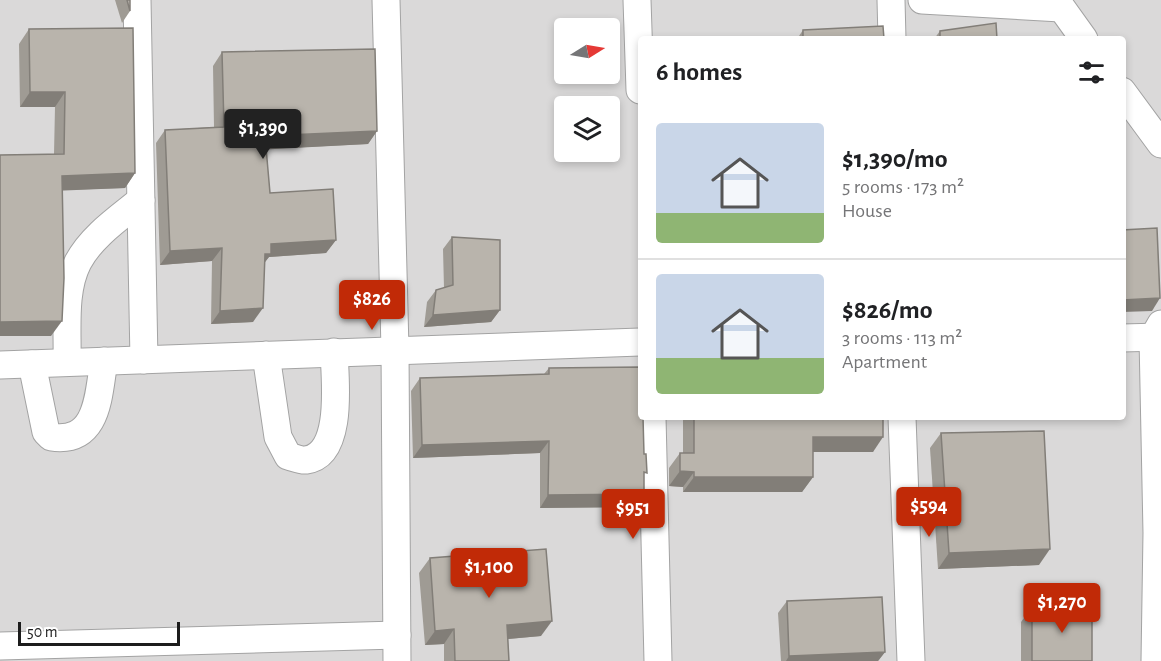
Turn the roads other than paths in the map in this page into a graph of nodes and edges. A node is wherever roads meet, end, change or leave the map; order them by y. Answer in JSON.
{"nodes":[{"id":1,"x":137,"y":0,"type":"edge"},
{"id":2,"x":386,"y":0,"type":"edge"},
{"id":3,"x":637,"y":0,"type":"edge"},
{"id":4,"x":891,"y":0,"type":"edge"},
{"id":5,"x":922,"y":0,"type":"edge"},
{"id":6,"x":1058,"y":4,"type":"edge"},
{"id":7,"x":638,"y":36,"type":"edge"},
{"id":8,"x":892,"y":36,"type":"edge"},
{"id":9,"x":1082,"y":36,"type":"edge"},
{"id":10,"x":1126,"y":96,"type":"edge"},
{"id":11,"x":1161,"y":144,"type":"edge"},
{"id":12,"x":141,"y":200,"type":"junction"},
{"id":13,"x":1158,"y":333,"type":"edge"},
{"id":14,"x":1126,"y":337,"type":"edge"},
{"id":15,"x":638,"y":342,"type":"edge"},
{"id":16,"x":394,"y":349,"type":"junction"},
{"id":17,"x":334,"y":352,"type":"junction"},
{"id":18,"x":266,"y":355,"type":"junction"},
{"id":19,"x":144,"y":360,"type":"junction"},
{"id":20,"x":104,"y":361,"type":"junction"},
{"id":21,"x":67,"y":362,"type":"junction"},
{"id":22,"x":0,"y":364,"type":"edge"},
{"id":23,"x":32,"y":364,"type":"junction"},
{"id":24,"x":652,"y":420,"type":"edge"},
{"id":25,"x":902,"y":420,"type":"edge"},
{"id":26,"x":0,"y":646,"type":"edge"},
{"id":27,"x":397,"y":648,"type":"edge"},
{"id":28,"x":658,"y":661,"type":"edge"},
{"id":29,"x":911,"y":661,"type":"edge"},
{"id":30,"x":1155,"y":661,"type":"edge"}],
"edges":[{"from":1,"to":12,"type":"street"},
{"from":2,"to":16,"type":"street"},
{"from":3,"to":7,"type":"street"},
{"from":4,"to":8,"type":"street"},
{"from":5,"to":6,"type":"street"},
{"from":6,"to":9,"type":"street"},
{"from":10,"to":11,"type":"street"},
{"from":12,"to":19,"type":"street"},
{"from":12,"to":21,"type":"street"},
{"from":13,"to":14,"type":"street"},
{"from":13,"to":30,"type":"street"},
{"from":15,"to":16,"type":"street"},
{"from":16,"to":17,"type":"street"},
{"from":16,"to":27,"type":"street"},
{"from":17,"to":18,"type":"street"},
{"from":17,"to":18,"type":"street"},
{"from":18,"to":19,"type":"street"},
{"from":19,"to":20,"type":"street"},
{"from":20,"to":21,"type":"street"},
{"from":20,"to":23,"type":"street"},
{"from":21,"to":23,"type":"street"},
{"from":22,"to":23,"type":"street"},
{"from":24,"to":28,"type":"street"},
{"from":25,"to":29,"type":"street"},
{"from":26,"to":27,"type":"street"}]}
